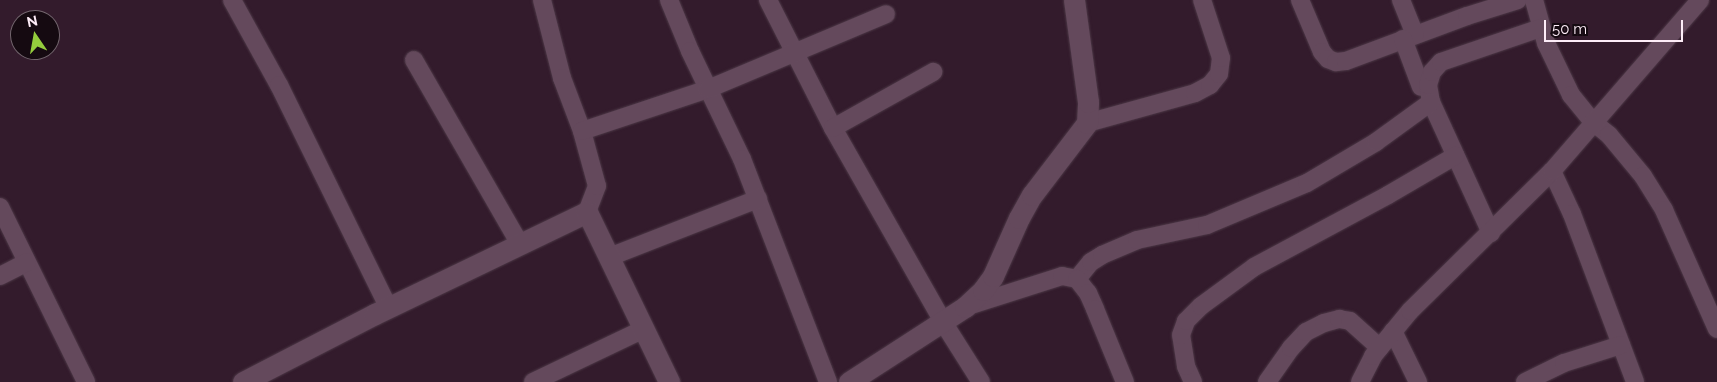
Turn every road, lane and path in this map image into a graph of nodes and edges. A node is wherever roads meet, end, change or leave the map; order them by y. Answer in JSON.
{"nodes":[{"id":1,"x":232,"y":0,"type":"edge"},
{"id":2,"x":542,"y":0,"type":"edge"},
{"id":3,"x":669,"y":0,"type":"edge"},
{"id":4,"x":768,"y":0,"type":"edge"},
{"id":5,"x":1074,"y":0,"type":"edge"},
{"id":6,"x":1202,"y":0,"type":"edge"},
{"id":7,"x":1300,"y":0,"type":"edge"},
{"id":8,"x":1401,"y":0,"type":"edge"},
{"id":9,"x":1518,"y":0,"type":"edge"},
{"id":10,"x":1534,"y":0,"type":"edge"},
{"id":11,"x":1700,"y":0,"type":"edge"},
{"id":12,"x":886,"y":14,"type":"dead end"},
{"id":13,"x":1541,"y":28,"type":"junction"},
{"id":14,"x":1409,"y":37,"type":"junction"},
{"id":15,"x":796,"y":53,"type":"junction"},
{"id":16,"x":414,"y":60,"type":"dead end"},
{"id":17,"x":933,"y":72,"type":"dead end"},
{"id":18,"x":1421,"y":87,"type":"dead end"},
{"id":19,"x":708,"y":89,"type":"junction"},
{"id":20,"x":1431,"y":102,"type":"junction"},
{"id":21,"x":1593,"y":122,"type":"junction"},
{"id":22,"x":1087,"y":124,"type":"junction"},
{"id":23,"x":833,"y":128,"type":"junction"},
{"id":24,"x":582,"y":130,"type":"junction"},
{"id":25,"x":1456,"y":156,"type":"junction"},
{"id":26,"x":1552,"y":171,"type":"junction"},
{"id":27,"x":758,"y":199,"type":"junction"},
{"id":28,"x":0,"y":207,"type":"edge"},
{"id":29,"x":587,"y":212,"type":"junction"},
{"id":30,"x":1491,"y":233,"type":"junction"},
{"id":31,"x":520,"y":244,"type":"junction"},
{"id":32,"x":609,"y":257,"type":"junction"},
{"id":33,"x":27,"y":262,"type":"junction"},
{"id":34,"x":0,"y":276,"type":"edge"},
{"id":35,"x":1077,"y":279,"type":"junction"},
{"id":36,"x":965,"y":307,"type":"junction"},
{"id":37,"x":388,"y":308,"type":"junction"},
{"id":38,"x":944,"y":322,"type":"junction"},
{"id":39,"x":644,"y":329,"type":"junction"},
{"id":40,"x":1717,"y":329,"type":"edge"},
{"id":41,"x":1393,"y":331,"type":"junction"},
{"id":42,"x":1621,"y":344,"type":"junction"},
{"id":43,"x":1380,"y":348,"type":"junction"},
{"id":44,"x":86,"y":382,"type":"edge"},
{"id":45,"x":243,"y":382,"type":"edge"},
{"id":46,"x":533,"y":382,"type":"edge"},
{"id":47,"x":669,"y":382,"type":"edge"},
{"id":48,"x":828,"y":382,"type":"edge"},
{"id":49,"x":849,"y":382,"type":"edge"},
{"id":50,"x":981,"y":382,"type":"edge"},
{"id":51,"x":1124,"y":382,"type":"edge"},
{"id":52,"x":1194,"y":382,"type":"edge"},
{"id":53,"x":1267,"y":382,"type":"edge"},
{"id":54,"x":1360,"y":382,"type":"edge"},
{"id":55,"x":1418,"y":382,"type":"edge"},
{"id":56,"x":1526,"y":382,"type":"edge"},
{"id":57,"x":1635,"y":382,"type":"edge"}],
"edges":[{"from":1,"to":37,"type":"street"},
{"from":2,"to":24,"type":"street"},
{"from":3,"to":19,"type":"street"},
{"from":4,"to":15,"type":"street"},
{"from":5,"to":22,"type":"street"},
{"from":6,"to":22,"type":"street"},
{"from":7,"to":14,"type":"street"},
{"from":8,"to":14,"type":"street"},
{"from":9,"to":14,"type":"street"},
{"from":10,"to":13,"type":"street"},
{"from":11,"to":21,"type":"street"},
{"from":12,"to":15,"type":"street"},
{"from":13,"to":20,"type":"street"},
{"from":13,"to":21,"type":"street"},
{"from":14,"to":18,"type":"street"},
{"from":15,"to":19,"type":"street"},
{"from":15,"to":23,"type":"street"},
{"from":16,"to":31,"type":"street"},
{"from":17,"to":23,"type":"street"},
{"from":19,"to":24,"type":"street"},
{"from":19,"to":27,"type":"street"},
{"from":20,"to":25,"type":"street"},
{"from":20,"to":35,"type":"street"},
{"from":21,"to":26,"type":"street"},
{"from":21,"to":40,"type":"street"},
{"from":22,"to":36,"type":"street"},
{"from":23,"to":38,"type":"street"},
{"from":24,"to":29,"type":"street"},
{"from":25,"to":30,"type":"street"},
{"from":25,"to":52,"type":"street"},
{"from":26,"to":30,"type":"street"},
{"from":26,"to":42,"type":"street"},
{"from":27,"to":32,"type":"street"},
{"from":27,"to":48,"type":"street"},
{"from":28,"to":33,"type":"street"},
{"from":29,"to":31,"type":"street"},
{"from":29,"to":32,"type":"street"},
{"from":30,"to":41,"type":"street"},
{"from":31,"to":37,"type":"street"},
{"from":32,"to":39,"type":"street"},
{"from":33,"to":34,"type":"street"},
{"from":33,"to":44,"type":"street"},
{"from":35,"to":36,"type":"street"},
{"from":35,"to":51,"type":"street"},
{"from":36,"to":38,"type":"street"},
{"from":37,"to":45,"type":"street"},
{"from":38,"to":49,"type":"street"},
{"from":38,"to":50,"type":"street"},
{"from":39,"to":46,"type":"street"},
{"from":39,"to":47,"type":"street"},
{"from":41,"to":43,"type":"street"},
{"from":41,"to":55,"type":"street"},
{"from":42,"to":56,"type":"street"},
{"from":42,"to":57,"type":"street"},
{"from":43,"to":53,"type":"street"},
{"from":43,"to":54,"type":"street"}]}
